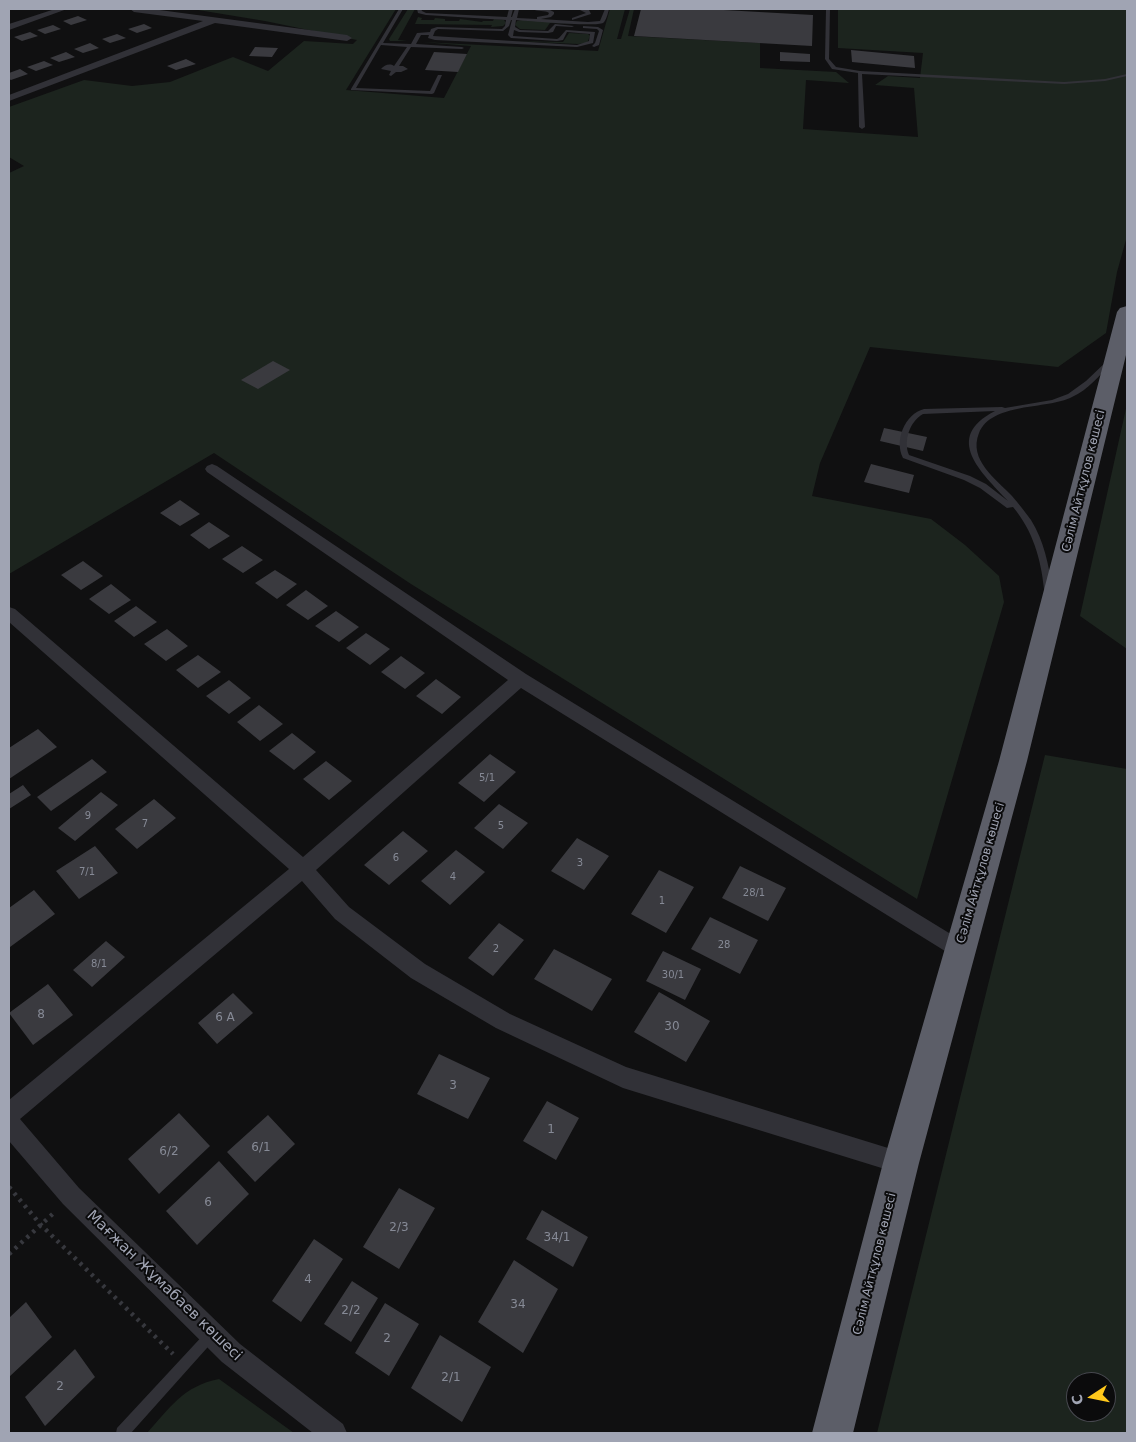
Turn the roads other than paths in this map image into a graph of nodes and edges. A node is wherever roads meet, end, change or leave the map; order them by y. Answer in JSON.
{"nodes":[{"id":1,"x":63,"y":9,"type":"edge"},
{"id":2,"x":134,"y":9,"type":"edge"},
{"id":3,"x":401,"y":9,"type":"edge"},
{"id":4,"x":420,"y":9,"type":"edge"},
{"id":5,"x":424,"y":9,"type":"edge"},
{"id":6,"x":512,"y":9,"type":"edge"},
{"id":7,"x":517,"y":9,"type":"edge"},
{"id":8,"x":535,"y":9,"type":"edge"},
{"id":9,"x":564,"y":9,"type":"edge"},
{"id":10,"x":574,"y":9,"type":"edge"},
{"id":11,"x":580,"y":9,"type":"edge"},
{"id":12,"x":602,"y":9,"type":"edge"},
{"id":13,"x":607,"y":9,"type":"edge"},
{"id":14,"x":828,"y":9,"type":"edge"},
{"id":15,"x":512,"y":18,"type":"junction"},
{"id":16,"x":536,"y":18,"type":"junction"},
{"id":17,"x":568,"y":19,"type":"junction"},
{"id":18,"x":212,"y":21,"type":"junction"},
{"id":19,"x":9,"y":27,"type":"edge"},
{"id":20,"x":509,"y":27,"type":"junction"},
{"id":21,"x":429,"y":33,"type":"junction"},
{"id":22,"x":347,"y":38,"type":"dead end"},
{"id":23,"x":380,"y":44,"type":"junction"},
{"id":24,"x":412,"y":45,"type":"junction"},
{"id":25,"x":462,"y":48,"type":"dead end"},
{"id":26,"x":394,"y":69,"type":"dead end"},
{"id":27,"x":860,"y":72,"type":"junction"},
{"id":28,"x":1127,"y":75,"type":"edge"},
{"id":29,"x":440,"y":76,"type":"dead end"},
{"id":30,"x":9,"y":98,"type":"edge"},
{"id":31,"x":862,"y":127,"type":"dead end"},
{"id":32,"x":1127,"y":312,"type":"edge"},
{"id":33,"x":1117,"y":353,"type":"junction"},
{"id":34,"x":1014,"y":408,"type":"junction"},
{"id":35,"x":212,"y":469,"type":"dead end"},
{"id":36,"x":1040,"y":546,"type":"junction"},
{"id":37,"x":9,"y":613,"type":"edge"},
{"id":38,"x":1049,"y":620,"type":"junction"},
{"id":39,"x":520,"y":679,"type":"junction"},
{"id":40,"x":303,"y":869,"type":"junction"},
{"id":41,"x":960,"y":950,"type":"junction"},
{"id":42,"x":9,"y":1114,"type":"edge"},
{"id":43,"x":9,"y":1124,"type":"edge"},
{"id":44,"x":901,"y":1163,"type":"junction"},
{"id":45,"x":212,"y":1334,"type":"junction"},
{"id":46,"x":122,"y":1433,"type":"edge"},
{"id":47,"x":334,"y":1433,"type":"edge"},
{"id":48,"x":832,"y":1433,"type":"edge"}],
"edges":[{"from":1,"to":19,"type":"street"},
{"from":2,"to":18,"type":"street"},
{"from":3,"to":23,"type":"lane"},
{"from":4,"to":15,"type":"lane"},
{"from":5,"to":15,"type":"lane"},
{"from":6,"to":15,"type":"lane"},
{"from":7,"to":15,"type":"lane"},
{"from":8,"to":16,"type":"lane"},
{"from":9,"to":10,"type":"lane"},
{"from":11,"to":17,"type":"lane"},
{"from":12,"to":17,"type":"lane"},
{"from":13,"to":15,"type":"lane"},
{"from":14,"to":27,"type":"lane"},
{"from":15,"to":16,"type":"lane"},
{"from":15,"to":20,"type":"lane"},
{"from":16,"to":17,"type":"lane"},
{"from":18,"to":22,"type":"street"},
{"from":18,"to":30,"type":"street"},
{"from":20,"to":21,"type":"lane"},
{"from":20,"to":21,"type":"lane"},
{"from":20,"to":21,"type":"lane"},
{"from":21,"to":24,"type":"lane"},
{"from":23,"to":24,"type":"lane"},
{"from":23,"to":29,"type":"lane"},
{"from":24,"to":25,"type":"lane"},
{"from":24,"to":26,"type":"lane"},
{"from":27,"to":28,"type":"lane"},
{"from":27,"to":31,"type":"lane"},
{"from":32,"to":33,"type":"highway","name":"Сәлім Айтқұлов көшесі"},
{"from":33,"to":34,"type":"lane"},
{"from":33,"to":38,"type":"highway","name":"Сәлім Айтқұлов көшесі"},
{"from":34,"to":36,"type":"lane"},
{"from":34,"to":36,"type":"lane"},
{"from":35,"to":39,"type":"street"},
{"from":36,"to":38,"type":"lane"},
{"from":37,"to":40,"type":"street"},
{"from":38,"to":41,"type":"highway","name":"Сәлім Айтқұлов көшесі"},
{"from":39,"to":40,"type":"street"},
{"from":39,"to":41,"type":"street"},
{"from":40,"to":42,"type":"street"},
{"from":40,"to":44,"type":"street"},
{"from":41,"to":44,"type":"highway","name":"Сәлім Айтқұлов көшесі"},
{"from":43,"to":45,"type":"street","name":"Мағжан Жұмабаев көшесі"},
{"from":44,"to":48,"type":"highway","name":"Сәлім Айтқұлов көшесі"},
{"from":45,"to":46,"type":"lane"},
{"from":45,"to":47,"type":"street","name":"Мағжан Жұмабаев көшесі"}]}
